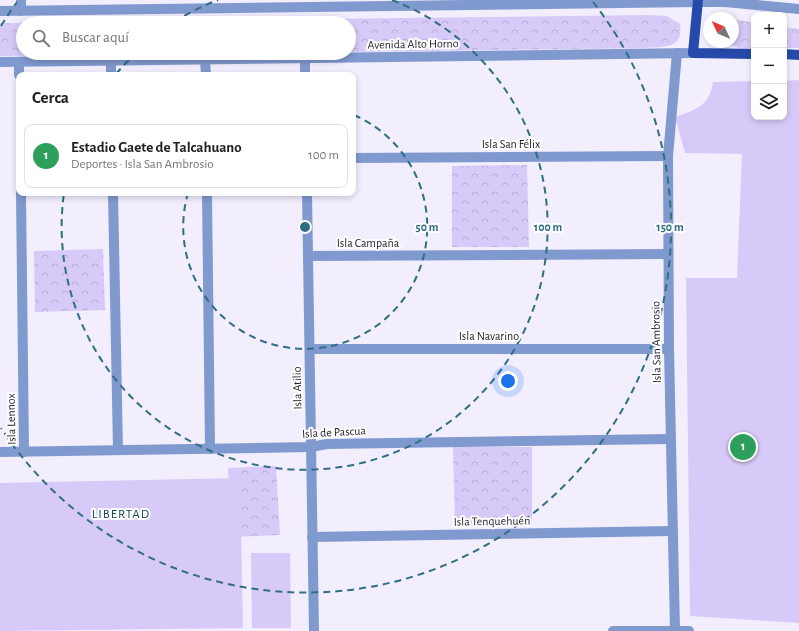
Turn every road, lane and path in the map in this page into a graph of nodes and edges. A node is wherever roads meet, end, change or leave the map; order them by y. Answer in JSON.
{"nodes":[{"id":1,"x":698,"y":1,"type":"edge"},
{"id":2,"x":487,"y":2,"type":"edge"},
{"id":3,"x":574,"y":2,"type":"edge"},
{"id":4,"x":306,"y":3,"type":"edge"},
{"id":5,"x":400,"y":3,"type":"edge"},
{"id":6,"x":206,"y":4,"type":"edge"},
{"id":7,"x":21,"y":5,"type":"edge"},
{"id":8,"x":113,"y":5,"type":"edge"},
{"id":9,"x":799,"y":9,"type":"edge"},
{"id":10,"x":0,"y":11,"type":"edge"},
{"id":11,"x":677,"y":53,"type":"junction"},
{"id":12,"x":693,"y":53,"type":"junction"},
{"id":13,"x":751,"y":54,"type":"edge"},
{"id":14,"x":787,"y":54,"type":"edge"},
{"id":15,"x":799,"y":55,"type":"edge"},
{"id":16,"x":356,"y":57,"type":"edge"},
{"id":17,"x":158,"y":60,"type":"edge"},
{"id":18,"x":206,"y":60,"type":"edge"},
{"id":19,"x":305,"y":60,"type":"edge"},
{"id":20,"x":111,"y":61,"type":"junction"},
{"id":21,"x":0,"y":62,"type":"edge"},
{"id":22,"x":19,"y":62,"type":"junction"},
{"id":23,"x":19,"y":72,"type":"edge"},
{"id":24,"x":111,"y":72,"type":"edge"},
{"id":25,"x":206,"y":72,"type":"edge"},
{"id":26,"x":305,"y":72,"type":"edge"},
{"id":27,"x":668,"y":156,"type":"junction"},
{"id":28,"x":356,"y":158,"type":"edge"},
{"id":29,"x":21,"y":196,"type":"edge"},
{"id":30,"x":113,"y":196,"type":"edge"},
{"id":31,"x":207,"y":196,"type":"edge"},
{"id":32,"x":307,"y":196,"type":"edge"},
{"id":33,"x":668,"y":254,"type":"junction"},
{"id":34,"x":308,"y":256,"type":"junction"},
{"id":35,"x":310,"y":349,"type":"junction"},
{"id":36,"x":669,"y":349,"type":"junction"},
{"id":37,"x":670,"y":439,"type":"junction"},
{"id":38,"x":311,"y":447,"type":"junction"},
{"id":39,"x":210,"y":449,"type":"junction"},
{"id":40,"x":118,"y":450,"type":"junction"},
{"id":41,"x":0,"y":452,"type":"edge"},
{"id":42,"x":24,"y":452,"type":"junction"},
{"id":43,"x":672,"y":531,"type":"junction"},
{"id":44,"x":312,"y":537,"type":"junction"},
{"id":45,"x":675,"y":630,"type":"edge"},
{"id":46,"x":314,"y":631,"type":"edge"},
{"id":47,"x":613,"y":631,"type":"edge"},
{"id":48,"x":689,"y":631,"type":"edge"}],
"edges":[{"from":1,"to":3,"type":"street"},
{"from":1,"to":9,"type":"street"},
{"from":1,"to":12,"type":"main road"},
{"from":2,"to":3,"type":"street"},
{"from":2,"to":5,"type":"street"},
{"from":4,"to":5,"type":"street"},
{"from":4,"to":6,"type":"street"},
{"from":6,"to":8,"type":"street"},
{"from":7,"to":8,"type":"street"},
{"from":7,"to":10,"type":"street"},
{"from":11,"to":12,"type":"street","name":"Avenida Alto Horno"},
{"from":11,"to":16,"type":"street","name":"Avenida Alto Horno"},
{"from":11,"to":27,"type":"street","name":"Isla San Ambrosio"},
{"from":12,"to":13,"type":"main road","name":"Avenida Alto Horno"},
{"from":14,"to":15,"type":"main road"},
{"from":17,"to":20,"type":"street","name":"Avenida Alto Horno"},
{"from":18,"to":25,"type":"street"},
{"from":19,"to":26,"type":"street"},
{"from":20,"to":22,"type":"street","name":"Avenida Alto Horno"},
{"from":20,"to":24,"type":"street"},
{"from":21,"to":22,"type":"street","name":"Avenida Alto Horno"},
{"from":22,"to":23,"type":"street"},
{"from":27,"to":28,"type":"street","name":"Isla San Félix"},
{"from":27,"to":33,"type":"street","name":"Isla San Ambrosio"},
{"from":29,"to":42,"type":"street","name":"Isla Lennox"},
{"from":30,"to":40,"type":"street"},
{"from":31,"to":39,"type":"street"},
{"from":32,"to":34,"type":"street","name":"Isla Atilio"},
{"from":33,"to":34,"type":"street","name":"Isla Campaña"},
{"from":33,"to":36,"type":"street","name":"Isla San Ambrosio"},
{"from":34,"to":35,"type":"street","name":"Isla Atilio"},
{"from":35,"to":36,"type":"street","name":"Isla Navarino"},
{"from":35,"to":38,"type":"street","name":"Isla Atilio"},
{"from":36,"to":37,"type":"street","name":"Isla San Ambrosio"},
{"from":37,"to":38,"type":"street","name":"Isla de Pascua"},
{"from":37,"to":43,"type":"street","name":"Isla San Ambrosio"},
{"from":38,"to":39,"type":"street","name":"Isla de Pascua"},
{"from":38,"to":44,"type":"street","name":"Isla Atilio"},
{"from":39,"to":40,"type":"street","name":"Isla de Pascua"},
{"from":40,"to":42,"type":"street","name":"Isla de Pascua"},
{"from":41,"to":42,"type":"street","name":"Isla de Pascua"},
{"from":43,"to":44,"type":"street","name":"Isla Tenquehuén"},
{"from":43,"to":45,"type":"street","name":"Isla San Ambrosio"},
{"from":44,"to":46,"type":"street","name":"Isla Atilio"},
{"from":45,"to":47,"type":"street"},
{"from":45,"to":48,"type":"street"}]}
